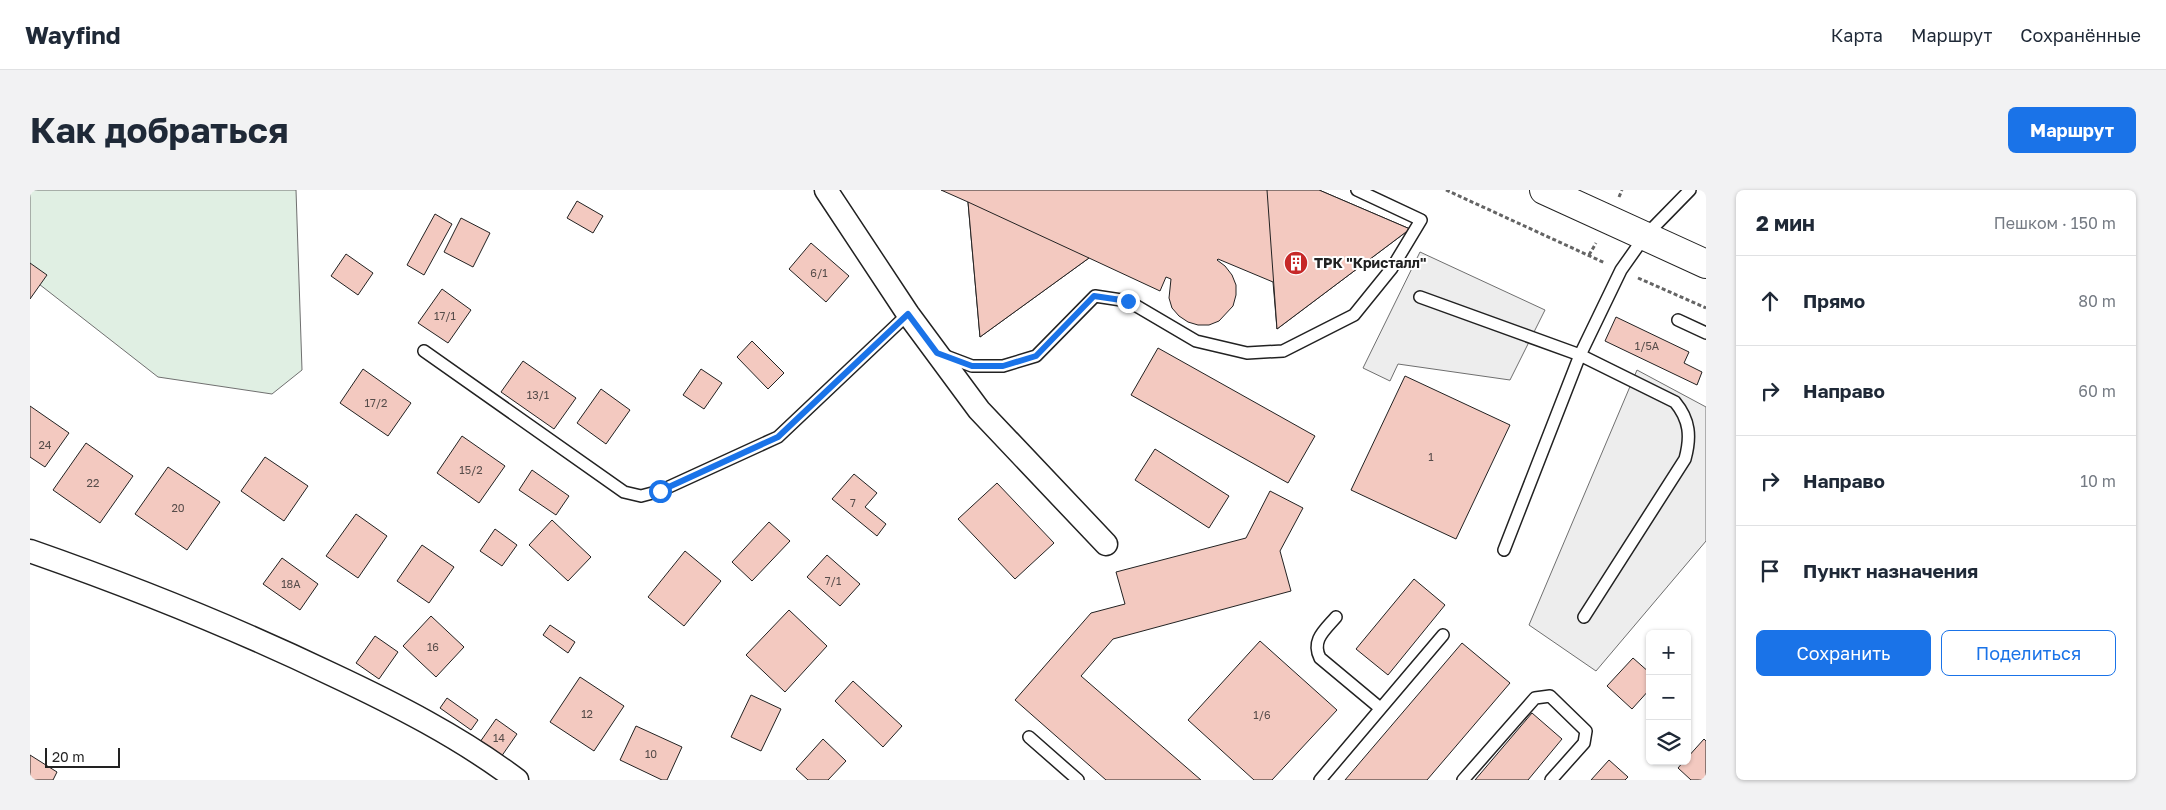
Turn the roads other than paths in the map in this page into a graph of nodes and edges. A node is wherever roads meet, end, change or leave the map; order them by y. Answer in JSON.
{"nodes":[{"id":1,"x":826,"y":190,"type":"edge"},
{"id":2,"x":1357,"y":190,"type":"edge"},
{"id":3,"x":1544,"y":190,"type":"edge"},
{"id":4,"x":1690,"y":190,"type":"edge"},
{"id":5,"x":1645,"y":236,"type":"junction"},
{"id":6,"x":1706,"y":264,"type":"edge"},
{"id":7,"x":1420,"y":297,"type":"dead end"},
{"id":8,"x":908,"y":314,"type":"junction"},
{"id":9,"x":1678,"y":320,"type":"dead end"},
{"id":10,"x":1706,"y":333,"type":"edge"},
{"id":11,"x":424,"y":351,"type":"dead end"},
{"id":12,"x":937,"y":353,"type":"junction"},
{"id":13,"x":1580,"y":355,"type":"junction"},
{"id":14,"x":1106,"y":544,"type":"dead end"},
{"id":15,"x":1504,"y":550,"type":"dead end"},
{"id":16,"x":30,"y":551,"type":"edge"},
{"id":17,"x":1336,"y":617,"type":"dead end"},
{"id":18,"x":1584,"y":617,"type":"dead end"},
{"id":19,"x":1443,"y":635,"type":"dead end"},
{"id":20,"x":1380,"y":708,"type":"junction"},
{"id":21,"x":1029,"y":737,"type":"dead end"},
{"id":22,"x":517,"y":780,"type":"edge"},
{"id":23,"x":1078,"y":780,"type":"edge"},
{"id":24,"x":1320,"y":780,"type":"edge"},
{"id":25,"x":1463,"y":780,"type":"edge"},
{"id":26,"x":1551,"y":780,"type":"edge"}],
"edges":[{"from":1,"to":8,"type":"street"},
{"from":2,"to":12,"type":"lane"},
{"from":3,"to":5,"type":"main road"},
{"from":4,"to":5,"type":"lane"},
{"from":5,"to":6,"type":"main road"},
{"from":5,"to":13,"type":"lane"},
{"from":7,"to":13,"type":"lane"},
{"from":8,"to":11,"type":"lane"},
{"from":8,"to":12,"type":"street"},
{"from":9,"to":10,"type":"lane"},
{"from":12,"to":14,"type":"street"},
{"from":13,"to":15,"type":"lane"},
{"from":13,"to":18,"type":"lane"},
{"from":16,"to":22,"type":"street"},
{"from":17,"to":20,"type":"lane"},
{"from":19,"to":20,"type":"lane"},
{"from":20,"to":24,"type":"lane"},
{"from":21,"to":23,"type":"lane"},
{"from":25,"to":26,"type":"lane"}]}
